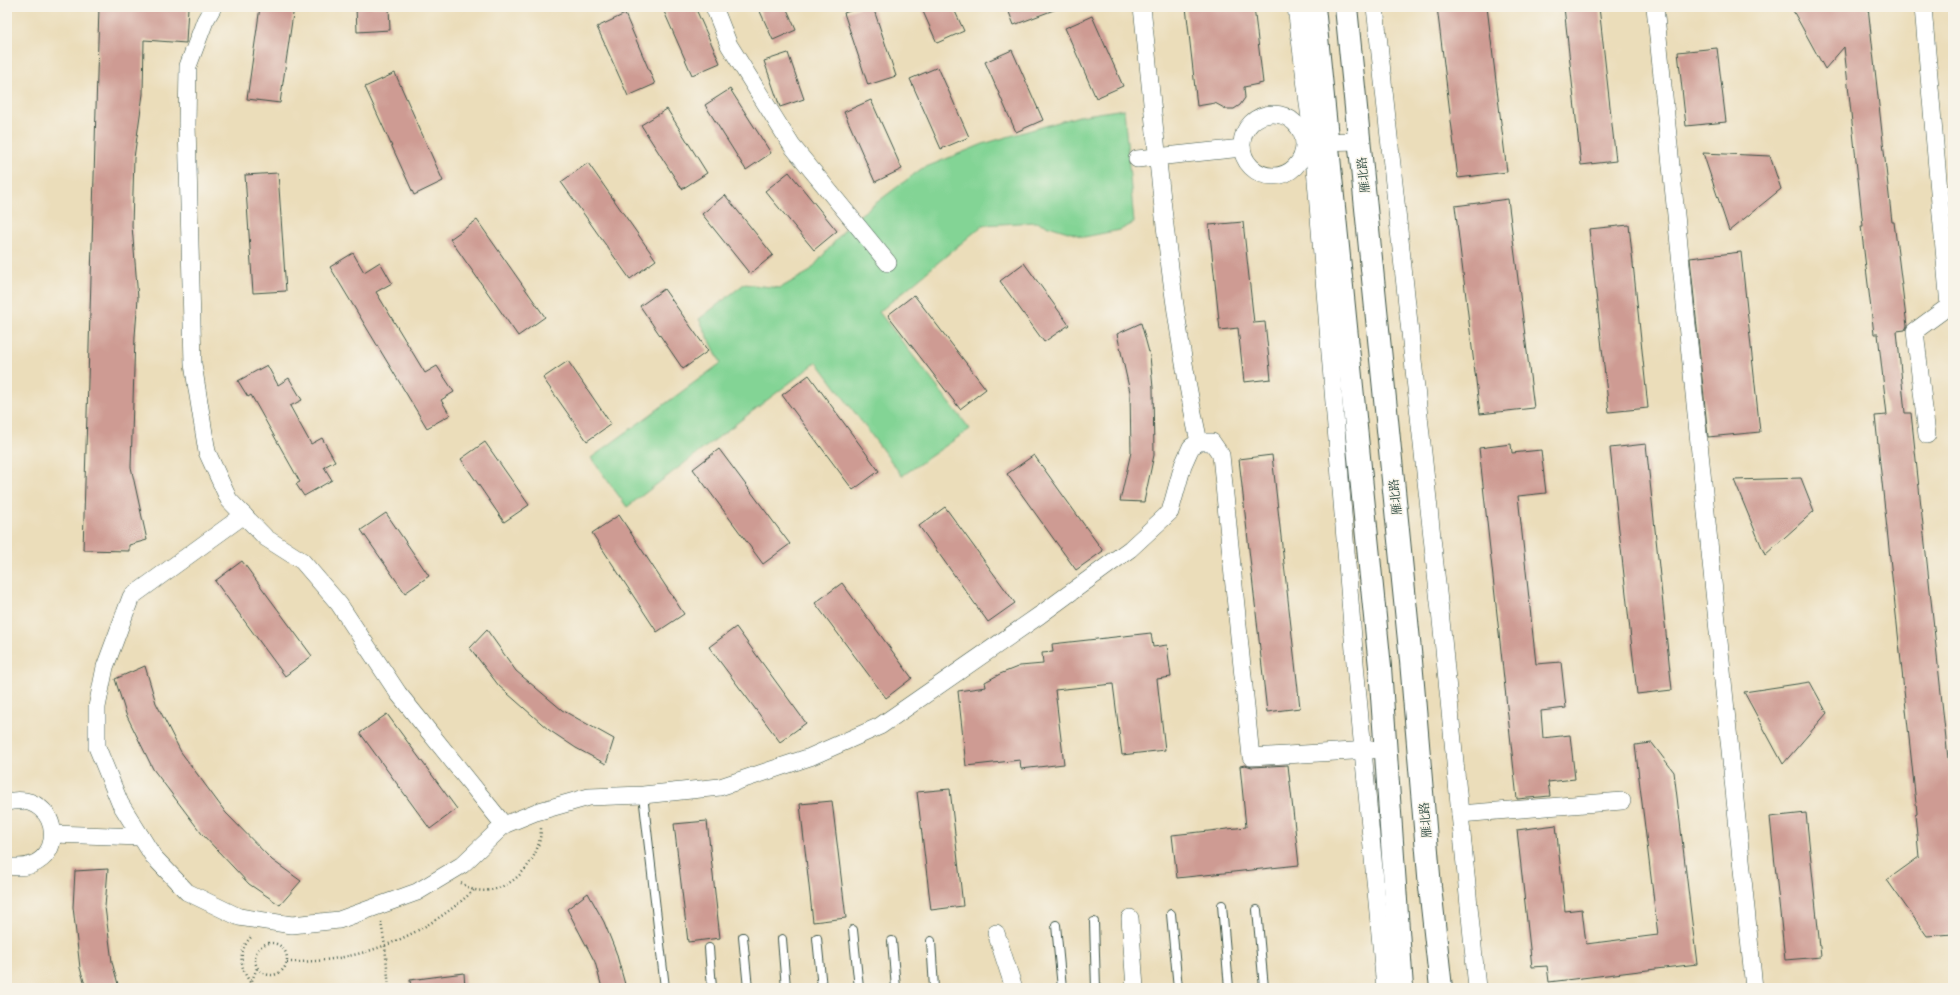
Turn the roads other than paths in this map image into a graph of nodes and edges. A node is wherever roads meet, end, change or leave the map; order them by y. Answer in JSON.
{"nodes":[{"id":1,"x":213,"y":7,"type":"edge"},
{"id":2,"x":714,"y":7,"type":"edge"},
{"id":3,"x":1142,"y":7,"type":"edge"},
{"id":4,"x":1296,"y":7,"type":"edge"},
{"id":5,"x":1314,"y":7,"type":"edge"},
{"id":6,"x":1346,"y":7,"type":"edge"},
{"id":7,"x":1375,"y":7,"type":"edge"},
{"id":8,"x":1655,"y":7,"type":"edge"},
{"id":9,"x":1923,"y":7,"type":"edge"},
{"id":10,"x":1360,"y":140,"type":"junction"},
{"id":11,"x":1315,"y":142,"type":"junction"},
{"id":12,"x":1242,"y":148,"type":"junction"},
{"id":13,"x":1159,"y":157,"type":"junction"},
{"id":14,"x":1137,"y":158,"type":"dead end"},
{"id":15,"x":888,"y":262,"type":"dead end"},
{"id":16,"x":1926,"y":436,"type":"dead end"},
{"id":17,"x":1199,"y":442,"type":"junction"},
{"id":18,"x":244,"y":516,"type":"junction"},
{"id":19,"x":1386,"y":749,"type":"junction"},
{"id":20,"x":1363,"y":750,"type":"junction"},
{"id":21,"x":643,"y":796,"type":"junction"},
{"id":22,"x":1622,"y":801,"type":"dead end"},
{"id":23,"x":7,"y":802,"type":"edge"},
{"id":24,"x":1460,"y":814,"type":"junction"},
{"id":25,"x":504,"y":825,"type":"junction"},
{"id":26,"x":53,"y":834,"type":"junction"},
{"id":27,"x":141,"y":837,"type":"junction"},
{"id":28,"x":7,"y":866,"type":"edge"},
{"id":29,"x":1222,"y":904,"type":"dead end"},
{"id":30,"x":1258,"y":910,"type":"dead end"},
{"id":31,"x":1171,"y":914,"type":"dead end"},
{"id":32,"x":1130,"y":918,"type":"dead end"},
{"id":33,"x":1094,"y":922,"type":"dead end"},
{"id":34,"x":1056,"y":925,"type":"dead end"},
{"id":35,"x":853,"y":930,"type":"dead end"},
{"id":36,"x":996,"y":933,"type":"dead end"},
{"id":37,"x":743,"y":937,"type":"dead end"},
{"id":38,"x":782,"y":938,"type":"dead end"},
{"id":39,"x":817,"y":938,"type":"dead end"},
{"id":40,"x":931,"y":940,"type":"dead end"},
{"id":41,"x":892,"y":941,"type":"dead end"},
{"id":42,"x":708,"y":948,"type":"dead end"},
{"id":43,"x":665,"y":988,"type":"edge"},
{"id":44,"x":712,"y":988,"type":"edge"},
{"id":45,"x":748,"y":988,"type":"edge"},
{"id":46,"x":786,"y":988,"type":"edge"},
{"id":47,"x":822,"y":988,"type":"edge"},
{"id":48,"x":858,"y":988,"type":"edge"},
{"id":49,"x":896,"y":988,"type":"edge"},
{"id":50,"x":934,"y":988,"type":"edge"},
{"id":51,"x":1014,"y":988,"type":"edge"},
{"id":52,"x":1062,"y":988,"type":"edge"},
{"id":53,"x":1096,"y":988,"type":"edge"},
{"id":54,"x":1135,"y":988,"type":"edge"},
{"id":55,"x":1178,"y":988,"type":"edge"},
{"id":56,"x":1229,"y":988,"type":"edge"},
{"id":57,"x":1264,"y":988,"type":"edge"},
{"id":58,"x":1385,"y":988,"type":"edge"},
{"id":59,"x":1402,"y":988,"type":"edge"},
{"id":60,"x":1441,"y":988,"type":"edge"},
{"id":61,"x":1477,"y":988,"type":"edge"},
{"id":62,"x":1754,"y":988,"type":"edge"}],
"edges":[{"from":1,"to":18,"type":"street"},
{"from":2,"to":15,"type":"street"},
{"from":3,"to":13,"type":"street"},
{"from":4,"to":11,"type":"street"},
{"from":5,"to":11,"type":"main road"},
{"from":6,"to":10,"type":"main road","name":"雁北路"},
{"from":7,"to":24,"type":"street"},
{"from":8,"to":62,"type":"street"},
{"from":9,"to":16,"type":"street"},
{"from":10,"to":11,"type":"street"},
{"from":10,"to":60,"type":"main road","name":"雁北路"},
{"from":11,"to":12,"type":"street"},
{"from":11,"to":12,"type":"street"},
{"from":11,"to":19,"type":"main road"},
{"from":11,"to":20,"type":"street"},
{"from":12,"to":13,"type":"street"},
{"from":13,"to":14,"type":"street"},
{"from":13,"to":17,"type":"street"},
{"from":17,"to":20,"type":"street"},
{"from":17,"to":21,"type":"street"},
{"from":18,"to":25,"type":"street"},
{"from":18,"to":27,"type":"street"},
{"from":19,"to":20,"type":"street"},
{"from":19,"to":59,"type":"main road"},
{"from":20,"to":58,"type":"street"},
{"from":21,"to":25,"type":"street"},
{"from":21,"to":43,"type":"lane"},
{"from":22,"to":24,"type":"street"},
{"from":23,"to":26,"type":"street"},
{"from":24,"to":61,"type":"street"},
{"from":25,"to":27,"type":"street"},
{"from":26,"to":27,"type":"street"},
{"from":26,"to":28,"type":"street"},
{"from":29,"to":56,"type":"lane"},
{"from":30,"to":57,"type":"lane"},
{"from":31,"to":55,"type":"lane"},
{"from":32,"to":54,"type":"street"},
{"from":33,"to":53,"type":"lane"},
{"from":34,"to":52,"type":"lane"},
{"from":35,"to":48,"type":"lane"},
{"from":36,"to":51,"type":"street"},
{"from":37,"to":45,"type":"lane"},
{"from":38,"to":46,"type":"lane"},
{"from":39,"to":47,"type":"lane"},
{"from":40,"to":50,"type":"lane"},
{"from":41,"to":49,"type":"lane"},
{"from":42,"to":44,"type":"lane"}]}
